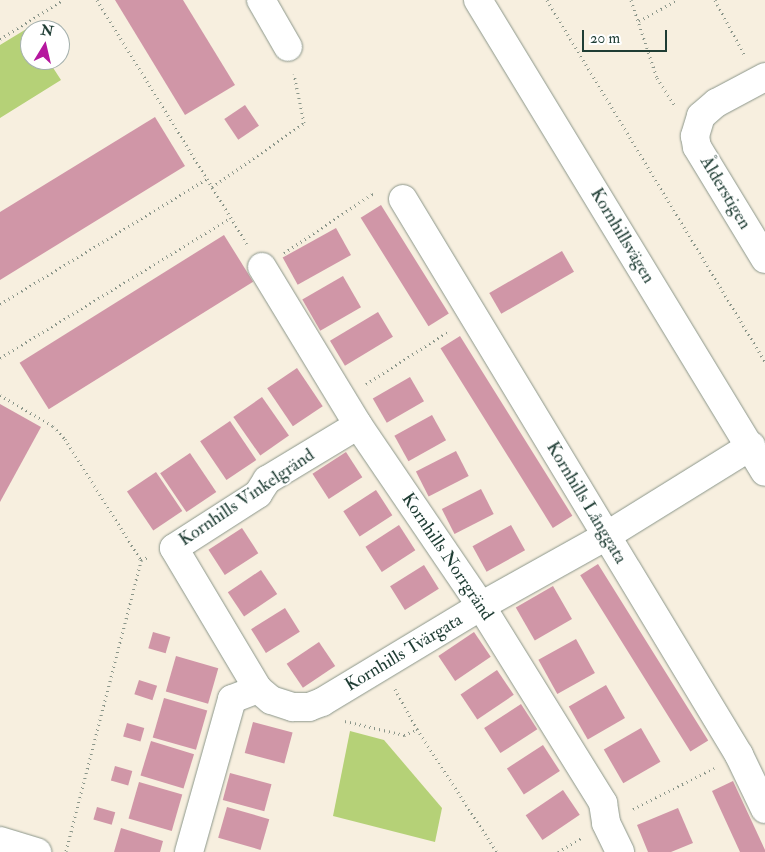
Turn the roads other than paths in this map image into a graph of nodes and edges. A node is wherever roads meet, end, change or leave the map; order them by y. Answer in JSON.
{"nodes":[{"id":1,"x":261,"y":0,"type":"edge"},
{"id":2,"x":478,"y":0,"type":"edge"},
{"id":3,"x":288,"y":47,"type":"road end"},
{"id":4,"x":762,"y":78,"type":"edge"},
{"id":5,"x":403,"y":199,"type":"road end"},
{"id":6,"x":765,"y":259,"type":"edge"},
{"id":7,"x":262,"y":267,"type":"road end"},
{"id":8,"x":358,"y":425,"type":"junction"},
{"id":9,"x":751,"y":446,"type":"junction"},
{"id":10,"x":765,"y":472,"type":"edge"},
{"id":11,"x":606,"y":536,"type":"junction"},
{"id":12,"x":481,"y":606,"type":"junction"},
{"id":13,"x":258,"y":689,"type":"junction"},
{"id":14,"x":765,"y":809,"type":"edge"},
{"id":15,"x":0,"y":841,"type":"edge"},
{"id":16,"x":37,"y":852,"type":"edge"},
{"id":17,"x":189,"y":852,"type":"edge"},
{"id":18,"x":620,"y":852,"type":"edge"}],
"edges":[{"from":1,"to":3,"type":"street"},
{"from":2,"to":9,"type":"street","name":"Kornhillsvägen"},
{"from":4,"to":6,"type":"street","name":"Ålderstigen"},
{"from":5,"to":11,"type":"street","name":"Kornhills Långgata"},
{"from":7,"to":8,"type":"street","name":"Kornhills Norrgränd"},
{"from":8,"to":12,"type":"street","name":"Kornhills Norrgränd"},
{"from":8,"to":13,"type":"street","name":"Kornhills Vinkelgränd"},
{"from":9,"to":10,"type":"street","name":"Kornhillsvägen"},
{"from":9,"to":11,"type":"street","name":"Kornhills Tvärgata"},
{"from":11,"to":12,"type":"street","name":"Kornhills Tvärgata"},
{"from":11,"to":14,"type":"street","name":"Kornhills Långgata"},
{"from":12,"to":13,"type":"street","name":"Kornhills Tvärgata"},
{"from":12,"to":18,"type":"street","name":"Kornhills Norrgränd"},
{"from":13,"to":17,"type":"street"},
{"from":15,"to":16,"type":"street"}]}
